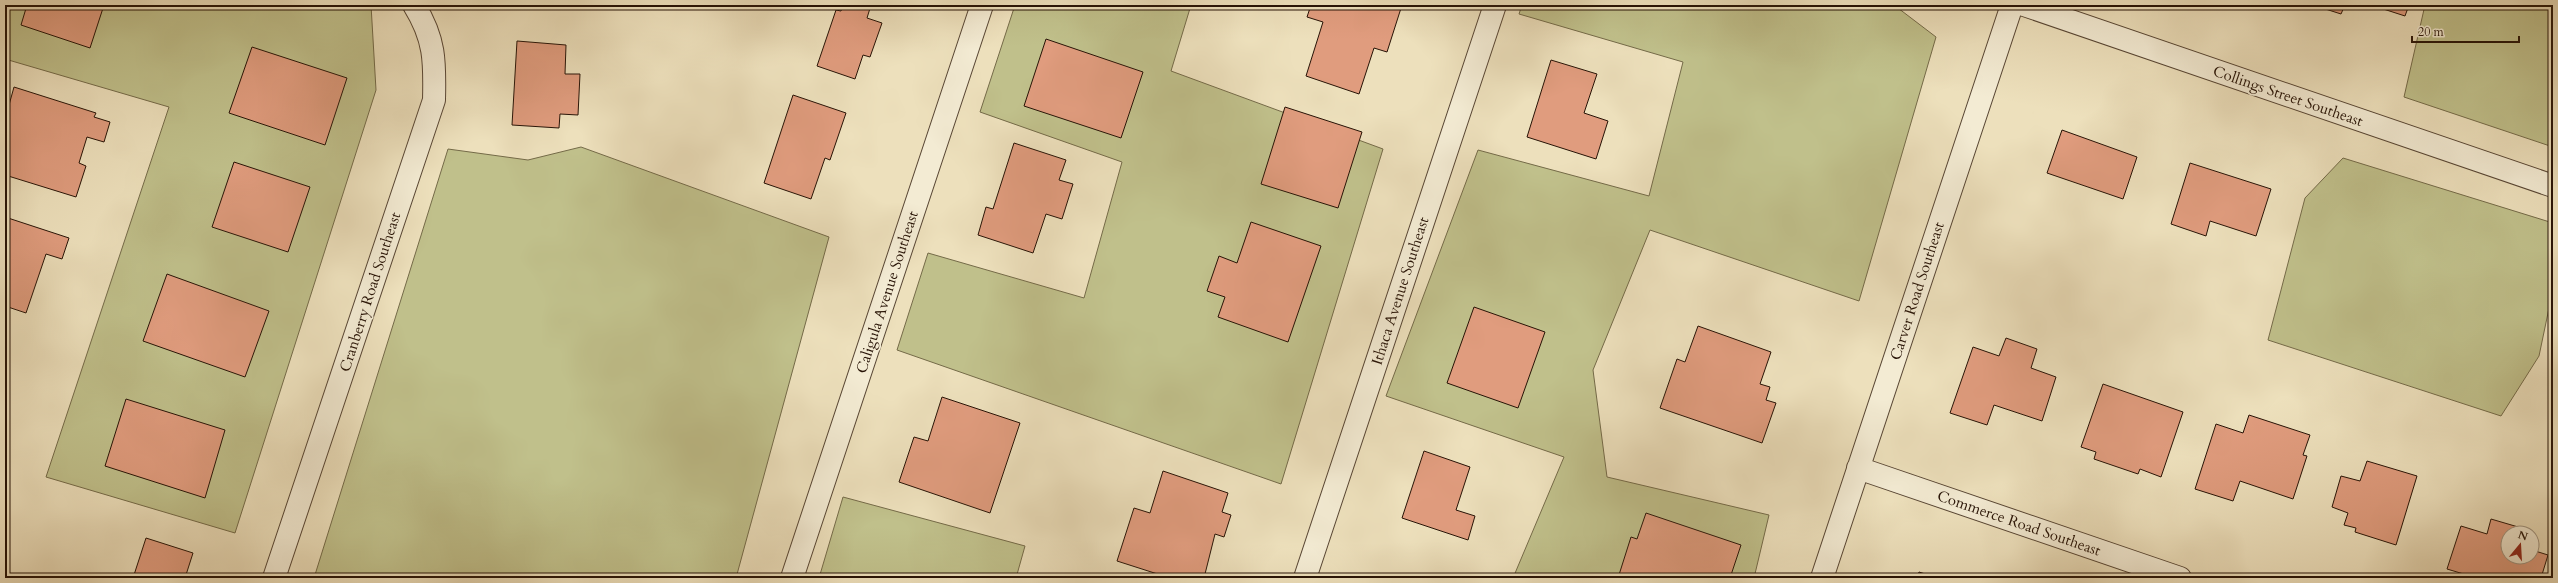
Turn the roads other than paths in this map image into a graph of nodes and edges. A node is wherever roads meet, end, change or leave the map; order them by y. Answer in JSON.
{"nodes":[{"id":1,"x":414,"y":5,"type":"edge"},
{"id":2,"x":982,"y":5,"type":"edge"},
{"id":3,"x":1495,"y":5,"type":"edge"},
{"id":4,"x":2012,"y":5,"type":"edge"},
{"id":5,"x":2024,"y":5,"type":"edge"},
{"id":6,"x":2553,"y":186,"type":"edge"},
{"id":7,"x":1858,"y":468,"type":"junction"},
{"id":8,"x":274,"y":578,"type":"edge"},
{"id":9,"x":792,"y":578,"type":"edge"},
{"id":10,"x":1305,"y":578,"type":"edge"},
{"id":11,"x":1822,"y":578,"type":"edge"},
{"id":12,"x":2180,"y":578,"type":"edge"}],
"edges":[{"from":1,"to":8,"type":"street","name":"Cranberry Road Southeast"},
{"from":2,"to":9,"type":"street","name":"Caligula Avenue Southeast"},
{"from":3,"to":10,"type":"street","name":"Ithaca Avenue Southeast"},
{"from":4,"to":7,"type":"street","name":"Carver Road Southeast"},
{"from":5,"to":6,"type":"street","name":"Collings Street Southeast"},
{"from":7,"to":11,"type":"street","name":"Carver Road Southeast"},
{"from":7,"to":12,"type":"street","name":"Commerce Road Southeast"}]}
